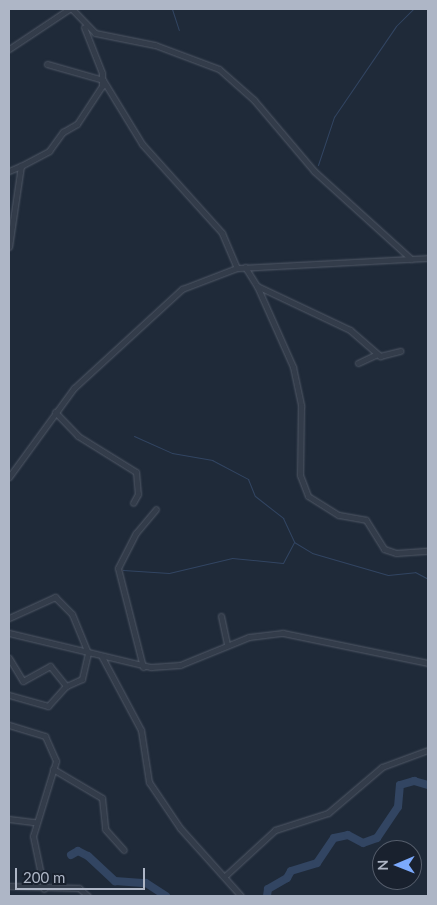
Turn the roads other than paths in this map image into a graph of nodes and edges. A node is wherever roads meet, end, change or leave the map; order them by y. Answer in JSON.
{"nodes":[{"id":1,"x":71,"y":9,"type":"edge"},
{"id":2,"x":84,"y":26,"type":"junction"},
{"id":3,"x":9,"y":49,"type":"edge"},
{"id":4,"x":47,"y":64,"type":"dead end"},
{"id":5,"x":103,"y":80,"type":"junction"},
{"id":6,"x":22,"y":166,"type":"junction"},
{"id":7,"x":9,"y":171,"type":"edge"},
{"id":8,"x":9,"y":247,"type":"edge"},
{"id":9,"x":411,"y":258,"type":"junction"},
{"id":10,"x":428,"y":258,"type":"edge"},
{"id":11,"x":237,"y":268,"type":"junction"},
{"id":12,"x":245,"y":268,"type":"junction"},
{"id":13,"x":256,"y":286,"type":"junction"},
{"id":14,"x":400,"y":351,"type":"dead end"},
{"id":15,"x":377,"y":354,"type":"junction"},
{"id":16,"x":358,"y":363,"type":"dead end"},
{"id":17,"x":55,"y":412,"type":"junction"},
{"id":18,"x":9,"y":477,"type":"edge"},
{"id":19,"x":133,"y":503,"type":"dead end"},
{"id":20,"x":156,"y":509,"type":"dead end"},
{"id":21,"x":428,"y":551,"type":"edge"},
{"id":22,"x":220,"y":616,"type":"dead end"},
{"id":23,"x":9,"y":618,"type":"edge"},
{"id":24,"x":9,"y":633,"type":"edge"},
{"id":25,"x":226,"y":646,"type":"junction"},
{"id":26,"x":88,"y":653,"type":"junction"},
{"id":27,"x":102,"y":657,"type":"junction"},
{"id":28,"x":9,"y":658,"type":"edge"},
{"id":29,"x":428,"y":663,"type":"edge"},
{"id":30,"x":143,"y":666,"type":"junction"},
{"id":31,"x":66,"y":686,"type":"junction"},
{"id":32,"x":9,"y":695,"type":"edge"},
{"id":33,"x":9,"y":725,"type":"edge"},
{"id":34,"x":428,"y":750,"type":"edge"},
{"id":35,"x":53,"y":768,"type":"junction"},
{"id":36,"x":9,"y":819,"type":"edge"},
{"id":37,"x":35,"y":822,"type":"junction"},
{"id":38,"x":124,"y":850,"type":"dead end"},
{"id":39,"x":224,"y":876,"type":"junction"},
{"id":40,"x":9,"y":886,"type":"edge"},
{"id":41,"x":44,"y":888,"type":"junction"},
{"id":42,"x":88,"y":896,"type":"edge"},
{"id":43,"x":241,"y":896,"type":"edge"}],
"edges":[{"from":1,"to":2,"type":"street"},
{"from":1,"to":3,"type":"street"},
{"from":2,"to":5,"type":"street"},
{"from":2,"to":9,"type":"street"},
{"from":4,"to":5,"type":"street"},
{"from":5,"to":6,"type":"street"},
{"from":5,"to":11,"type":"street"},
{"from":6,"to":7,"type":"street"},
{"from":6,"to":8,"type":"street"},
{"from":9,"to":10,"type":"street"},
{"from":9,"to":12,"type":"street"},
{"from":11,"to":12,"type":"street"},
{"from":11,"to":17,"type":"street"},
{"from":12,"to":13,"type":"street"},
{"from":13,"to":15,"type":"street"},
{"from":13,"to":21,"type":"street"},
{"from":14,"to":15,"type":"street"},
{"from":15,"to":16,"type":"street"},
{"from":17,"to":18,"type":"street"},
{"from":17,"to":19,"type":"street"},
{"from":20,"to":30,"type":"street"},
{"from":22,"to":25,"type":"street"},
{"from":23,"to":26,"type":"street"},
{"from":24,"to":26,"type":"street"},
{"from":25,"to":29,"type":"street"},
{"from":25,"to":30,"type":"street"},
{"from":26,"to":27,"type":"street"},
{"from":26,"to":31,"type":"street"},
{"from":27,"to":30,"type":"street"},
{"from":27,"to":39,"type":"street"},
{"from":28,"to":31,"type":"street"},
{"from":31,"to":32,"type":"street"},
{"from":33,"to":35,"type":"street"},
{"from":34,"to":39,"type":"street"},
{"from":35,"to":37,"type":"street"},
{"from":35,"to":38,"type":"street"},
{"from":36,"to":37,"type":"street"},
{"from":37,"to":41,"type":"street"},
{"from":39,"to":43,"type":"street"},
{"from":40,"to":41,"type":"street"},
{"from":41,"to":42,"type":"street"}]}
